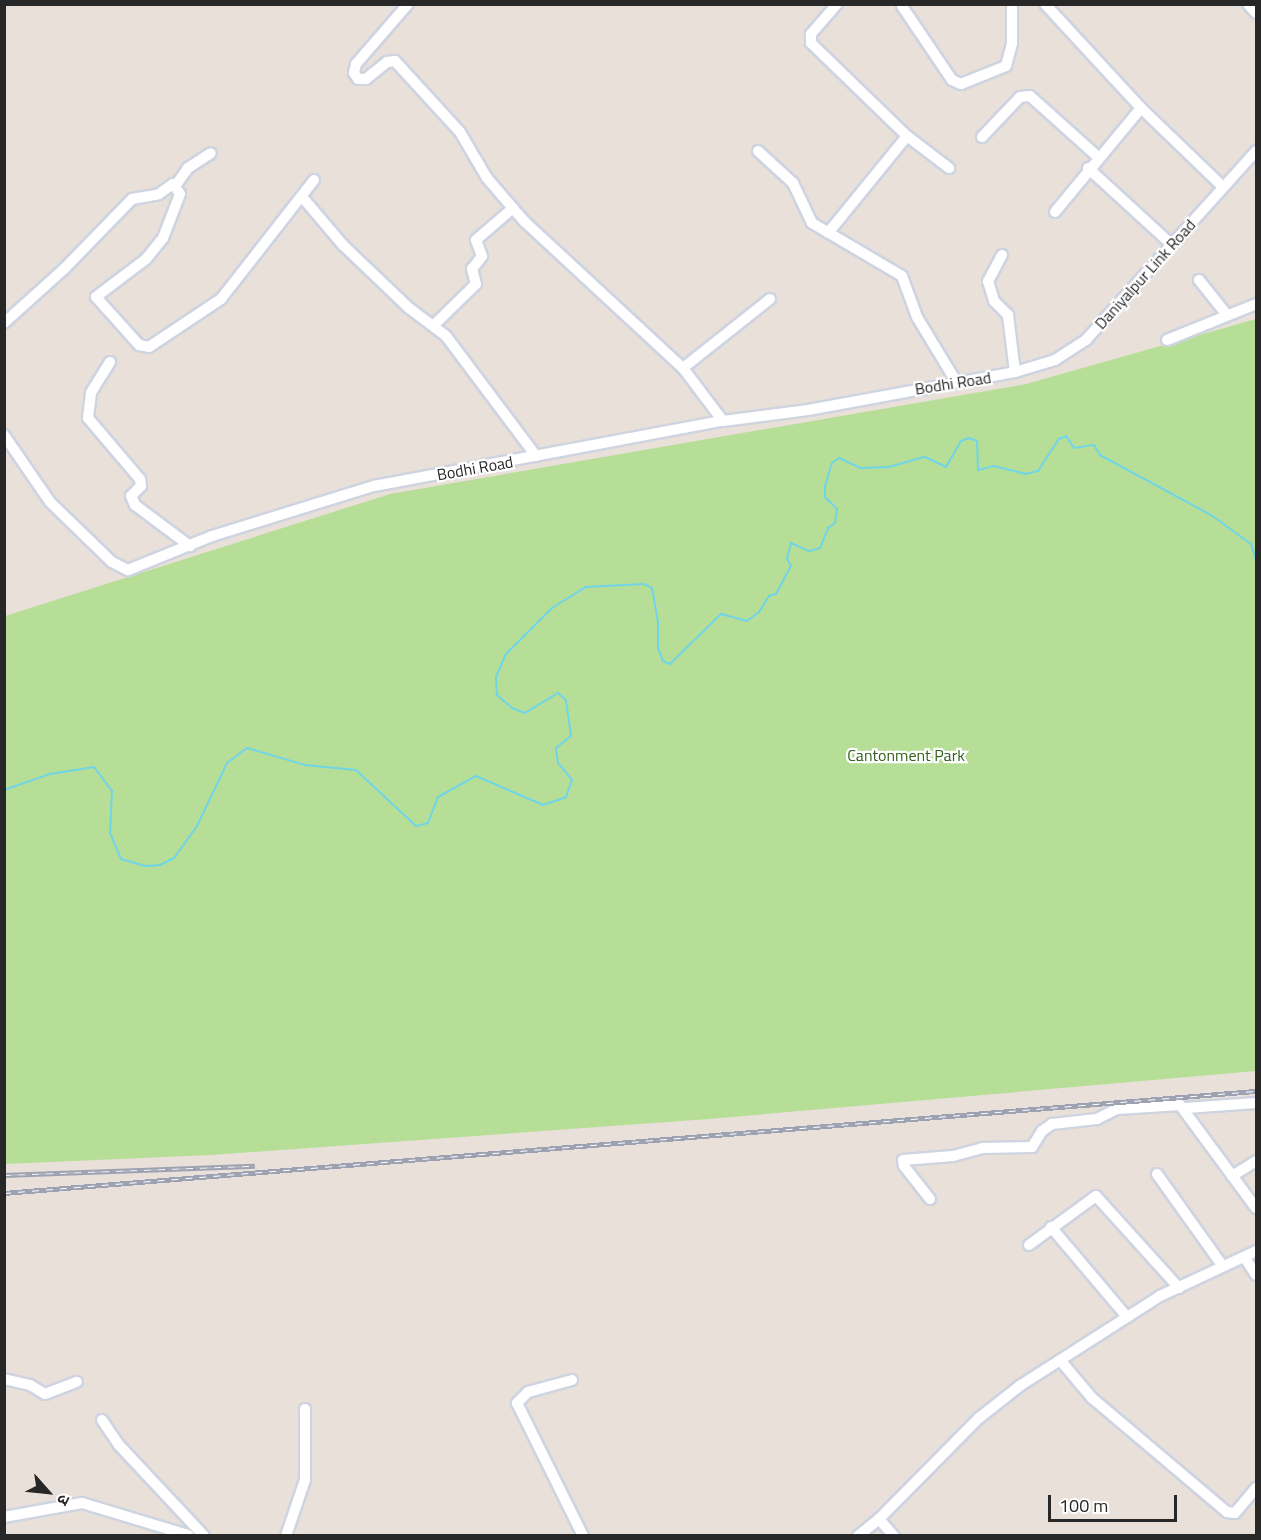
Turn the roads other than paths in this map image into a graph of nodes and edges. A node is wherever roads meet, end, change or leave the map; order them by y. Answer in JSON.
{"nodes":[{"id":1,"x":408,"y":4,"type":"edge"},
{"id":2,"x":837,"y":4,"type":"edge"},
{"id":3,"x":1012,"y":4,"type":"edge"},
{"id":4,"x":1045,"y":4,"type":"edge"},
{"id":5,"x":1248,"y":4,"type":"edge"},
{"id":6,"x":902,"y":6,"type":"dead end"},
{"id":7,"x":1257,"y":14,"type":"edge"},
{"id":8,"x":1141,"y":108,"type":"junction"},
{"id":9,"x":907,"y":136,"type":"junction"},
{"id":10,"x":982,"y":137,"type":"dead end"},
{"id":11,"x":758,"y":151,"type":"dead end"},
{"id":12,"x":211,"y":153,"type":"dead end"},
{"id":13,"x":1098,"y":157,"type":"junction"},
{"id":14,"x":1255,"y":157,"type":"edge"},
{"id":15,"x":949,"y":168,"type":"dead end"},
{"id":16,"x":1088,"y":168,"type":"junction"},
{"id":17,"x":314,"y":180,"type":"dead end"},
{"id":18,"x":176,"y":185,"type":"junction"},
{"id":19,"x":1223,"y":187,"type":"junction"},
{"id":20,"x":303,"y":198,"type":"junction"},
{"id":21,"x":513,"y":208,"type":"junction"},
{"id":22,"x":1055,"y":212,"type":"dead end"},
{"id":23,"x":828,"y":233,"type":"junction"},
{"id":24,"x":1171,"y":244,"type":"junction"},
{"id":25,"x":1002,"y":255,"type":"dead end"},
{"id":26,"x":1199,"y":280,"type":"dead end"},
{"id":27,"x":770,"y":299,"type":"dead end"},
{"id":28,"x":1257,"y":304,"type":"edge"},
{"id":29,"x":1227,"y":315,"type":"junction"},
{"id":30,"x":4,"y":323,"type":"edge"},
{"id":31,"x":435,"y":324,"type":"junction"},
{"id":32,"x":1167,"y":340,"type":"dead end"},
{"id":33,"x":110,"y":362,"type":"dead end"},
{"id":34,"x":683,"y":368,"type":"junction"},
{"id":35,"x":1015,"y":372,"type":"junction"},
{"id":36,"x":953,"y":384,"type":"junction"},
{"id":37,"x":723,"y":421,"type":"junction"},
{"id":38,"x":4,"y":435,"type":"edge"},
{"id":39,"x":536,"y":456,"type":"junction"},
{"id":40,"x":190,"y":546,"type":"junction"},
{"id":41,"x":1257,"y":1103,"type":"edge"},
{"id":42,"x":1186,"y":1108,"type":"junction"},
{"id":43,"x":1257,"y":1161,"type":"edge"},
{"id":44,"x":1157,"y":1174,"type":"dead end"},
{"id":45,"x":1232,"y":1176,"type":"junction"},
{"id":46,"x":930,"y":1199,"type":"dead end"},
{"id":47,"x":1257,"y":1208,"type":"edge"},
{"id":48,"x":1051,"y":1227,"type":"junction"},
{"id":49,"x":1029,"y":1245,"type":"dead end"},
{"id":50,"x":1257,"y":1251,"type":"edge"},
{"id":51,"x":1245,"y":1258,"type":"junction"},
{"id":52,"x":1222,"y":1265,"type":"junction"},
{"id":53,"x":1257,"y":1275,"type":"edge"},
{"id":54,"x":1179,"y":1288,"type":"junction"},
{"id":55,"x":1127,"y":1317,"type":"junction"},
{"id":56,"x":1060,"y":1360,"type":"junction"},
{"id":57,"x":4,"y":1379,"type":"edge"},
{"id":58,"x":572,"y":1380,"type":"dead end"},
{"id":59,"x":77,"y":1382,"type":"dead end"},
{"id":60,"x":305,"y":1409,"type":"dead end"},
{"id":61,"x":102,"y":1420,"type":"dead end"},
{"id":62,"x":1257,"y":1488,"type":"edge"},
{"id":63,"x":4,"y":1517,"type":"edge"},
{"id":64,"x":879,"y":1519,"type":"junction"},
{"id":65,"x":190,"y":1533,"type":"edge"},
{"id":66,"x":204,"y":1536,"type":"edge"},
{"id":67,"x":286,"y":1536,"type":"edge"},
{"id":68,"x":583,"y":1536,"type":"edge"},
{"id":69,"x":858,"y":1536,"type":"edge"},
{"id":70,"x":894,"y":1536,"type":"edge"}],
"edges":[{"from":1,"to":21,"type":"street"},
{"from":2,"to":9,"type":"street"},
{"from":3,"to":6,"type":"street"},
{"from":4,"to":8,"type":"street"},
{"from":5,"to":7,"type":"street"},
{"from":8,"to":13,"type":"street"},
{"from":8,"to":19,"type":"street"},
{"from":9,"to":15,"type":"street"},
{"from":9,"to":23,"type":"street"},
{"from":10,"to":13,"type":"street"},
{"from":11,"to":23,"type":"street"},
{"from":12,"to":18,"type":"street"},
{"from":13,"to":16,"type":"street"},
{"from":14,"to":19,"type":"street","name":"Daniyalpur Link Road"},
{"from":16,"to":22,"type":"street"},
{"from":16,"to":24,"type":"street"},
{"from":17,"to":20,"type":"street"},
{"from":18,"to":20,"type":"street"},
{"from":18,"to":30,"type":"street"},
{"from":19,"to":24,"type":"street","name":"Daniyalpur Link Road"},
{"from":20,"to":31,"type":"street"},
{"from":21,"to":31,"type":"street"},
{"from":21,"to":34,"type":"street"},
{"from":23,"to":36,"type":"street"},
{"from":24,"to":35,"type":"street","name":"Daniyalpur Link Road"},
{"from":25,"to":35,"type":"street"},
{"from":26,"to":29,"type":"street"},
{"from":27,"to":34,"type":"street"},
{"from":28,"to":29,"type":"street"},
{"from":29,"to":32,"type":"street"},
{"from":31,"to":39,"type":"street"},
{"from":33,"to":40,"type":"street"},
{"from":34,"to":37,"type":"street"},
{"from":35,"to":36,"type":"street","name":"Bodhi Road"},
{"from":36,"to":37,"type":"street","name":"Bodhi Road"},
{"from":37,"to":39,"type":"street","name":"Bodhi Road"},
{"from":38,"to":40,"type":"street","name":"Bodhi Road"},
{"from":39,"to":40,"type":"street","name":"Bodhi Road"},
{"from":41,"to":42,"type":"street"},
{"from":42,"to":45,"type":"street"},
{"from":42,"to":46,"type":"street"},
{"from":43,"to":45,"type":"street"},
{"from":44,"to":52,"type":"street"},
{"from":45,"to":47,"type":"street"},
{"from":48,"to":49,"type":"street"},
{"from":48,"to":54,"type":"street"},
{"from":48,"to":55,"type":"street"},
{"from":50,"to":51,"type":"street"},
{"from":51,"to":52,"type":"street"},
{"from":51,"to":53,"type":"street"},
{"from":52,"to":54,"type":"street"},
{"from":54,"to":55,"type":"street"},
{"from":55,"to":56,"type":"street"},
{"from":56,"to":62,"type":"street"},
{"from":56,"to":64,"type":"street"},
{"from":57,"to":59,"type":"street"},
{"from":58,"to":68,"type":"street"},
{"from":60,"to":67,"type":"street"},
{"from":61,"to":65,"type":"street"},
{"from":63,"to":65,"type":"street"},
{"from":64,"to":69,"type":"street"},
{"from":64,"to":70,"type":"street"},
{"from":65,"to":66,"type":"street"}]}
